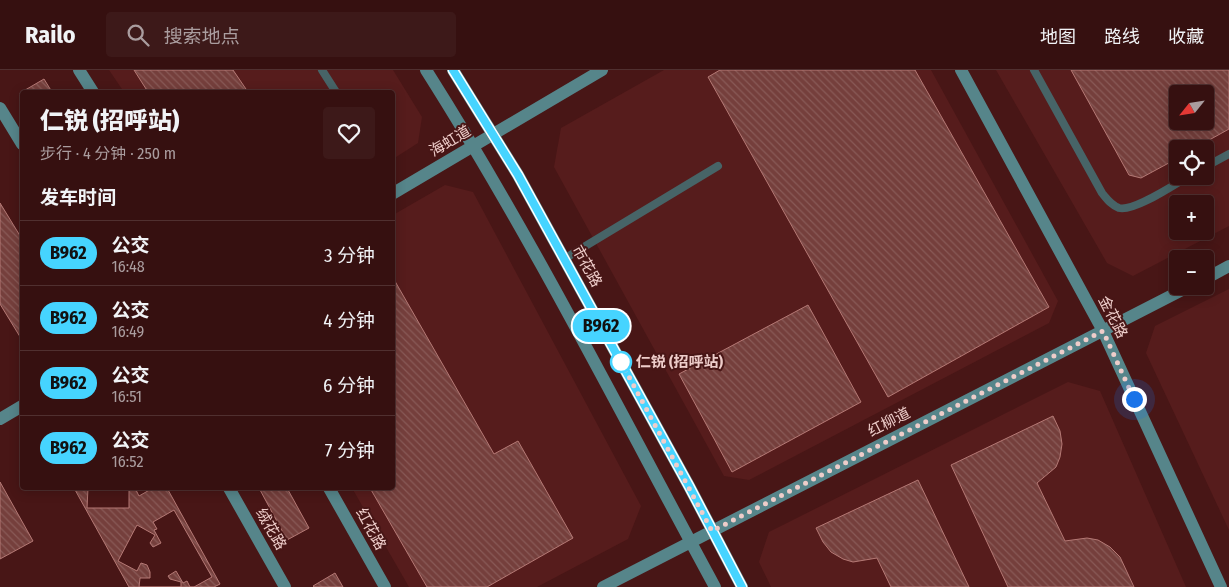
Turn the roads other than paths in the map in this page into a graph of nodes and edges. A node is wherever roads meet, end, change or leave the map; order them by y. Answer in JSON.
{"nodes":[{"id":1,"x":79,"y":70,"type":"edge"},
{"id":2,"x":322,"y":70,"type":"edge"},
{"id":3,"x":426,"y":70,"type":"edge"},
{"id":4,"x":453,"y":70,"type":"edge"},
{"id":5,"x":602,"y":70,"type":"edge"},
{"id":6,"x":961,"y":70,"type":"edge"},
{"id":7,"x":1034,"y":70,"type":"edge"},
{"id":8,"x":92,"y":90,"type":"edge"},
{"id":9,"x":335,"y":90,"type":"edge"},
{"id":10,"x":0,"y":108,"type":"edge"},
{"id":11,"x":493,"y":135,"type":"junction"},
{"id":12,"x":20,"y":141,"type":"edge"},
{"id":13,"x":473,"y":146,"type":"junction"},
{"id":14,"x":1229,"y":154,"type":"edge"},
{"id":15,"x":1214,"y":162,"type":"edge"},
{"id":16,"x":718,"y":166,"type":"dead end"},
{"id":17,"x":1174,"y":185,"type":"edge"},
{"id":18,"x":395,"y":192,"type":"edge"},
{"id":19,"x":564,"y":259,"type":"junction"},
{"id":20,"x":1229,"y":266,"type":"edge"},
{"id":21,"x":1214,"y":274,"type":"edge"},
{"id":22,"x":1173,"y":295,"type":"edge"},
{"id":23,"x":1103,"y":331,"type":"junction"},
{"id":24,"x":20,"y":407,"type":"edge"},
{"id":25,"x":0,"y":419,"type":"edge"},
{"id":26,"x":230,"y":490,"type":"edge"},
{"id":27,"x":330,"y":490,"type":"edge"},
{"id":28,"x":712,"y":531,"type":"junction"},
{"id":29,"x":692,"y":542,"type":"junction"},
{"id":30,"x":285,"y":587,"type":"edge"},
{"id":31,"x":385,"y":587,"type":"edge"},
{"id":32,"x":603,"y":587,"type":"edge"},
{"id":33,"x":715,"y":587,"type":"edge"},
{"id":34,"x":742,"y":587,"type":"edge"},
{"id":35,"x":1221,"y":587,"type":"edge"}],
"edges":[{"from":1,"to":8,"type":"street"},
{"from":2,"to":9,"type":"lane"},
{"from":3,"to":13,"type":"street"},
{"from":4,"to":11,"type":"street","name":"市花路"},
{"from":5,"to":11,"type":"street","name":"海虹道"},
{"from":6,"to":23,"type":"street","name":"金花路"},
{"from":7,"to":17,"type":"lane"},
{"from":10,"to":12,"type":"street"},
{"from":11,"to":13,"type":"street","name":"海虹道"},
{"from":11,"to":19,"type":"street","name":"市花路"},
{"from":13,"to":18,"type":"street","name":"海虹道"},
{"from":13,"to":29,"type":"street"},
{"from":14,"to":15,"type":"lane"},
{"from":16,"to":19,"type":"lane"},
{"from":19,"to":28,"type":"street","name":"市花路"},
{"from":20,"to":21,"type":"street"},
{"from":22,"to":23,"type":"street","name":"红柳道"},
{"from":23,"to":28,"type":"street","name":"红柳道"},
{"from":23,"to":35,"type":"street","name":"金花路"},
{"from":24,"to":25,"type":"street"},
{"from":26,"to":30,"type":"street","name":"绒花路"},
{"from":27,"to":31,"type":"street","name":"红花路"},
{"from":28,"to":29,"type":"street","name":"红柳道"},
{"from":28,"to":34,"type":"street","name":"市花路"},
{"from":29,"to":32,"type":"street","name":"红柳道"},
{"from":29,"to":33,"type":"street"}]}
